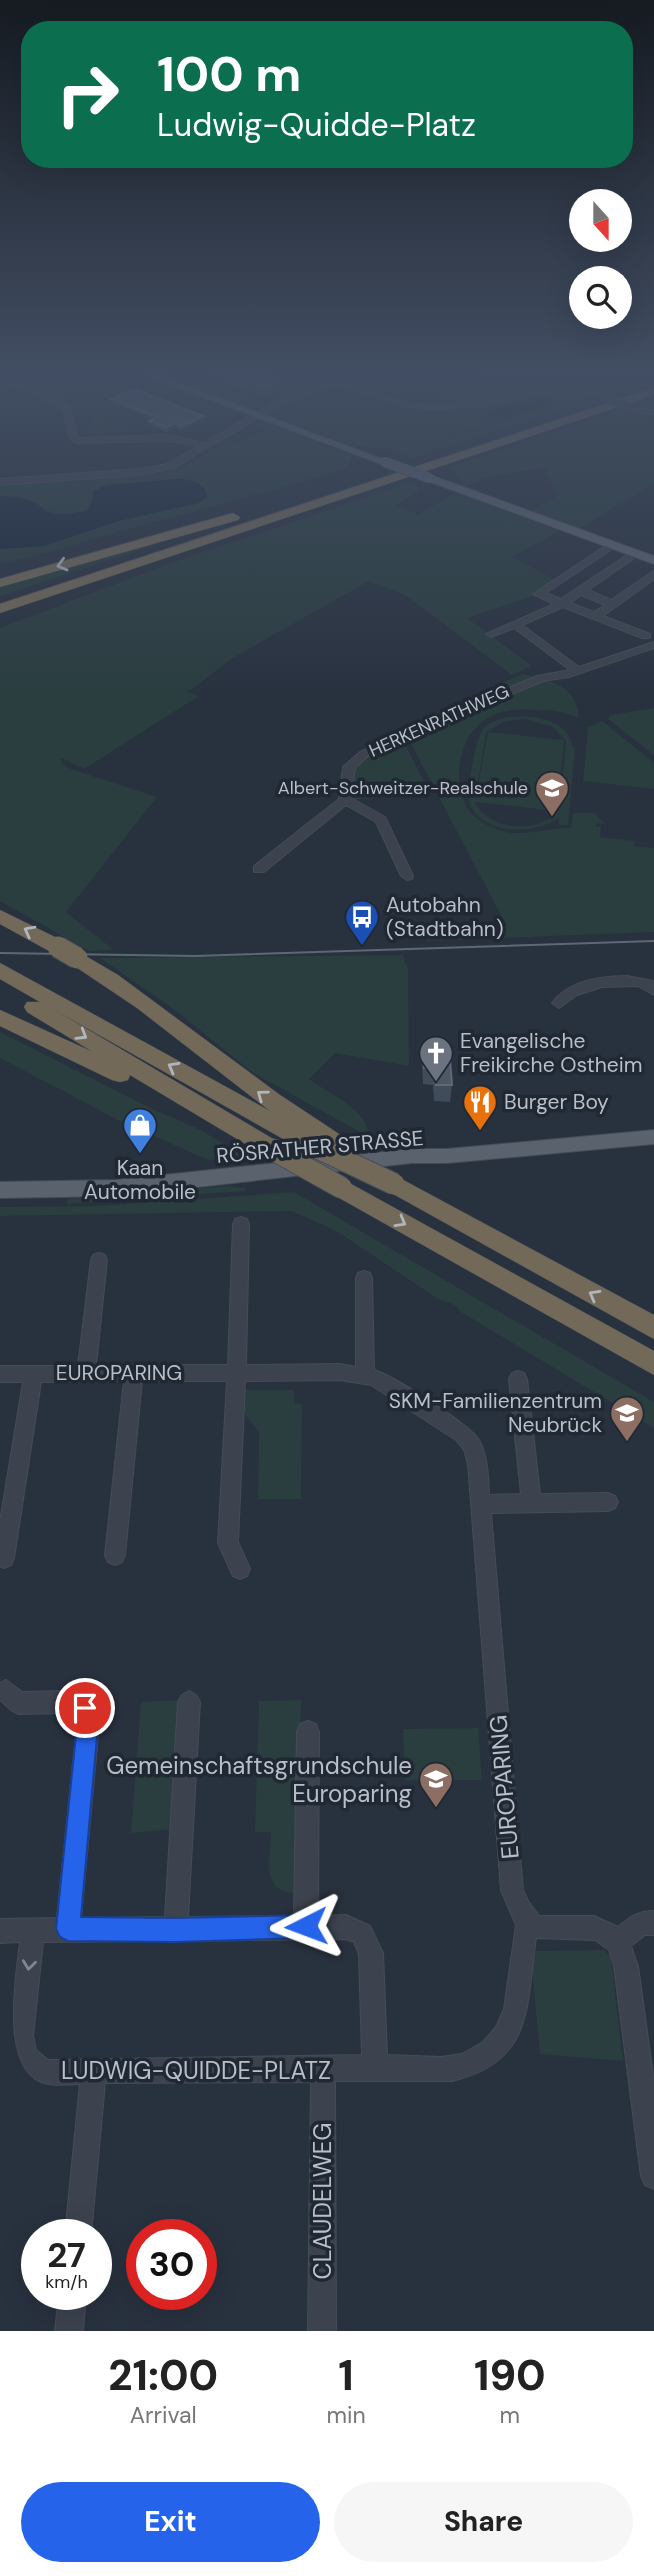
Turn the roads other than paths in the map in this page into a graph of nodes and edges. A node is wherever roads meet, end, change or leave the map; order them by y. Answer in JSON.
{"nodes":[{"id":1,"x":351,"y":484,"type":"joint"},
{"id":2,"x":376,"y":484,"type":"edge"},
{"id":3,"x":445,"y":484,"type":"edge"},
{"id":4,"x":271,"y":519,"type":"junction"},
{"id":5,"x":613,"y":545,"type":"junction"},
{"id":6,"x":636,"y":553,"type":"junction"},
{"id":7,"x":654,"y":560,"type":"edge"},
{"id":8,"x":654,"y":574,"type":"edge"},
{"id":9,"x":0,"y":583,"type":"edge"},
{"id":10,"x":580,"y":591,"type":"junction"},
{"id":11,"x":0,"y":602,"type":"edge"},
{"id":12,"x":562,"y":604,"type":"junction"},
{"id":13,"x":612,"y":604,"type":"junction"},
{"id":14,"x":0,"y":609,"type":"edge"},
{"id":15,"x":594,"y":617,"type":"junction"},
{"id":16,"x":0,"y":623,"type":"edge"},
{"id":17,"x":516,"y":625,"type":"junction"},
{"id":18,"x":654,"y":627,"type":"edge"},
{"id":19,"x":491,"y":634,"type":"dead end"},
{"id":20,"x":649,"y":642,"type":"edge"},
{"id":21,"x":577,"y":670,"type":"junction"},
{"id":22,"x":345,"y":800,"type":"junction"},
{"id":23,"x":259,"y":869,"type":"dead end"},
{"id":24,"x":407,"y":876,"type":"dead end"},
{"id":25,"x":0,"y":916,"type":"edge"},
{"id":26,"x":0,"y":970,"type":"edge"},
{"id":27,"x":0,"y":986,"type":"edge"},
{"id":28,"x":653,"y":986,"type":"edge"},
{"id":29,"x":559,"y":1003,"type":"dead end"},
{"id":30,"x":0,"y":1017,"type":"edge"},
{"id":31,"x":654,"y":1137,"type":"edge"},
{"id":32,"x":263,"y":1144,"type":"junction"},
{"id":33,"x":329,"y":1147,"type":"junction"},
{"id":34,"x":0,"y":1190,"type":"edge"},
{"id":35,"x":241,"y":1224,"type":"dead end"},
{"id":36,"x":99,"y":1260,"type":"dead end"},
{"id":37,"x":364,"y":1278,"type":"dead end"},
{"id":38,"x":654,"y":1328,"type":"edge"},
{"id":39,"x":654,"y":1364,"type":"edge"},
{"id":40,"x":86,"y":1373,"type":"junction"},
{"id":41,"x":236,"y":1373,"type":"junction"},
{"id":42,"x":0,"y":1374,"type":"edge"},
{"id":43,"x":33,"y":1374,"type":"junction"},
{"id":44,"x":134,"y":1374,"type":"junction"},
{"id":45,"x":365,"y":1374,"type":"junction"},
{"id":46,"x":518,"y":1379,"type":"dead end"},
{"id":47,"x":608,"y":1502,"type":"dead end"},
{"id":48,"x":531,"y":1503,"type":"junction"},
{"id":49,"x":480,"y":1504,"type":"junction"},
{"id":50,"x":115,"y":1555,"type":"dead end"},
{"id":51,"x":4,"y":1559,"type":"dead end"},
{"id":52,"x":240,"y":1569,"type":"dead end"},
{"id":53,"x":6,"y":1691,"type":"dead end"},
{"id":54,"x":189,"y":1702,"type":"dead end"},
{"id":55,"x":308,"y":1732,"type":"dead end"},
{"id":56,"x":527,"y":1923,"type":"junction"},
{"id":57,"x":654,"y":1923,"type":"edge"},
{"id":58,"x":306,"y":1926,"type":"junction"},
{"id":59,"x":68,"y":1929,"type":"junction"},
{"id":60,"x":33,"y":1930,"type":"junction"},
{"id":61,"x":176,"y":1930,"type":"junction"},
{"id":62,"x":0,"y":1931,"type":"edge"},
{"id":63,"x":618,"y":1942,"type":"junction"},
{"id":64,"x":375,"y":2067,"type":"junction"},
{"id":65,"x":94,"y":2071,"type":"junction"},
{"id":66,"x":323,"y":2071,"type":"junction"},
{"id":67,"x":654,"y":2176,"type":"edge"},
{"id":68,"x":80,"y":2219,"type":"edge"},
{"id":69,"x":71,"y":2310,"type":"edge"},
{"id":70,"x":69,"y":2331,"type":"edge"},
{"id":71,"x":322,"y":2331,"type":"edge"}],
"edges":[{"from":1,"to":9,"type":"highway","one_way":true},
{"from":1,"to":11,"type":"highway"},
{"from":2,"to":4,"type":"highway"},
{"from":3,"to":5,"type":"main road","bridge":true},
{"from":4,"to":14,"type":"highway"},
{"from":4,"to":16,"type":"highway"},
{"from":5,"to":6,"type":"main road"},
{"from":5,"to":12,"type":"street"},
{"from":6,"to":7,"type":"main road"},
{"from":6,"to":10,"type":"street"},
{"from":8,"to":13,"type":"street"},
{"from":10,"to":12,"type":"street"},
{"from":10,"to":13,"type":"street"},
{"from":12,"to":15,"type":"street"},
{"from":12,"to":17,"type":"street"},
{"from":13,"to":15,"type":"street"},
{"from":15,"to":20,"type":"street"},
{"from":17,"to":19,"type":"street"},
{"from":17,"to":21,"type":"street"},
{"from":18,"to":20,"type":"street","name":"HERKENRATHWEG"},
{"from":20,"to":21,"type":"street","name":"HERKENRATHWEG"},
{"from":21,"to":22,"type":"street","name":"HERKENRATHWEG"},
{"from":22,"to":23,"type":"street"},
{"from":22,"to":24,"type":"street"},
{"from":33,"to":25,"type":"highway","one_way":true,"bridge":true},
{"from":33,"to":26,"type":"highway","one_way":true},
{"from":27,"to":32,"type":"highway","one_way":true},
{"from":28,"to":29,"type":"street"},
{"from":30,"to":32,"type":"highway"},
{"from":31,"to":34,"type":"main road","name":"RÖSRATHER STRASSE"},
{"from":32,"to":39,"type":"highway","one_way":true,"bridge":true},
{"from":38,"to":33,"type":"highway","one_way":true,"bridge":true},
{"from":35,"to":41,"type":"street"},
{"from":36,"to":40,"type":"street"},
{"from":37,"to":45,"type":"street"},
{"from":40,"to":43,"type":"street","name":"EUROPARING"},
{"from":40,"to":44,"type":"street","name":"EUROPARING"},
{"from":41,"to":44,"type":"street","name":"EUROPARING"},
{"from":41,"to":45,"type":"street","name":"EUROPARING"},
{"from":41,"to":52,"type":"street"},
{"from":42,"to":43,"type":"street","name":"EUROPARING"},
{"from":43,"to":51,"type":"street"},
{"from":44,"to":50,"type":"street"},
{"from":45,"to":49,"type":"street","name":"EUROPARING"},
{"from":46,"to":48,"type":"street"},
{"from":47,"to":48,"type":"street"},
{"from":48,"to":49,"type":"street"},
{"from":49,"to":56,"type":"street","name":"EUROPARING"},
{"from":53,"to":59,"type":"street"},
{"from":54,"to":61,"type":"street"},
{"from":55,"to":58,"type":"street"},
{"from":56,"to":63,"type":"street"},
{"from":56,"to":64,"type":"street","name":"LUDWIG-QUIDDE-PLATZ"},
{"from":57,"to":63,"type":"street"},
{"from":58,"to":61,"type":"street"},
{"from":58,"to":64,"type":"street"},
{"from":59,"to":60,"type":"street"},
{"from":59,"to":61,"type":"street"},
{"from":60,"to":62,"type":"street"},
{"from":60,"to":65,"type":"street","name":"LUDWIG-QUIDDE-PLATZ","one_way":true},
{"from":63,"to":67,"type":"street"},
{"from":64,"to":66,"type":"street","name":"LUDWIG-QUIDDE-PLATZ"},
{"from":65,"to":66,"type":"street","name":"LUDWIG-QUIDDE-PLATZ"},
{"from":65,"to":68,"type":"street"},
{"from":66,"to":71,"type":"street","name":"CLAUDELWEG"},
{"from":69,"to":70,"type":"street"}]}
